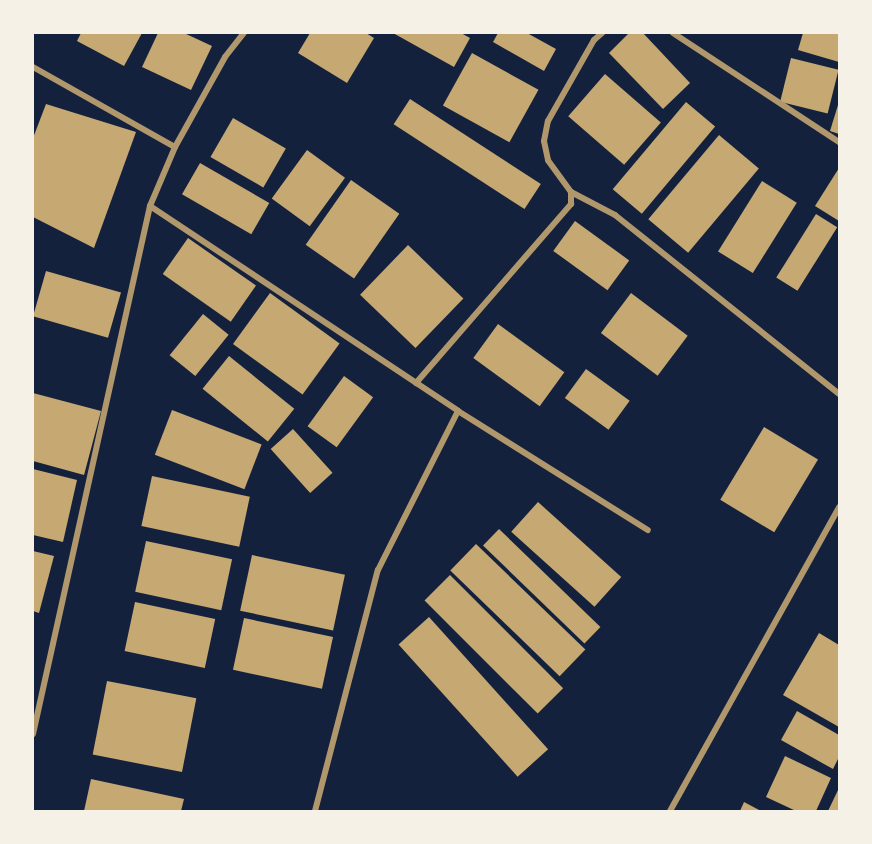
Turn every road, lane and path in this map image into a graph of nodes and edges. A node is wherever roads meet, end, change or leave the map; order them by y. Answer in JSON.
{"nodes":[{"id":1,"x":244,"y":33,"type":"edge"},
{"id":2,"x":602,"y":33,"type":"edge"},
{"id":3,"x":673,"y":33,"type":"edge"},
{"id":4,"x":33,"y":67,"type":"edge"},
{"id":5,"x":839,"y":142,"type":"edge"},
{"id":6,"x":175,"y":147,"type":"junction"},
{"id":7,"x":571,"y":192,"type":"junction"},
{"id":8,"x":150,"y":206,"type":"junction"},
{"id":9,"x":416,"y":383,"type":"junction"},
{"id":10,"x":839,"y":394,"type":"edge"},
{"id":11,"x":458,"y":411,"type":"junction"},
{"id":12,"x":839,"y":507,"type":"edge"},
{"id":13,"x":648,"y":530,"type":"dead end"},
{"id":14,"x":33,"y":734,"type":"edge"},
{"id":15,"x":315,"y":811,"type":"edge"},
{"id":16,"x":670,"y":811,"type":"edge"}],
"edges":[{"from":1,"to":6,"type":"street"},
{"from":2,"to":7,"type":"street"},
{"from":3,"to":5,"type":"street"},
{"from":4,"to":6,"type":"street"},
{"from":6,"to":8,"type":"street"},
{"from":7,"to":9,"type":"street"},
{"from":7,"to":10,"type":"street"},
{"from":8,"to":9,"type":"street"},
{"from":8,"to":14,"type":"street"},
{"from":9,"to":11,"type":"street"},
{"from":11,"to":13,"type":"street"},
{"from":11,"to":15,"type":"street"},
{"from":12,"to":16,"type":"street"}]}
